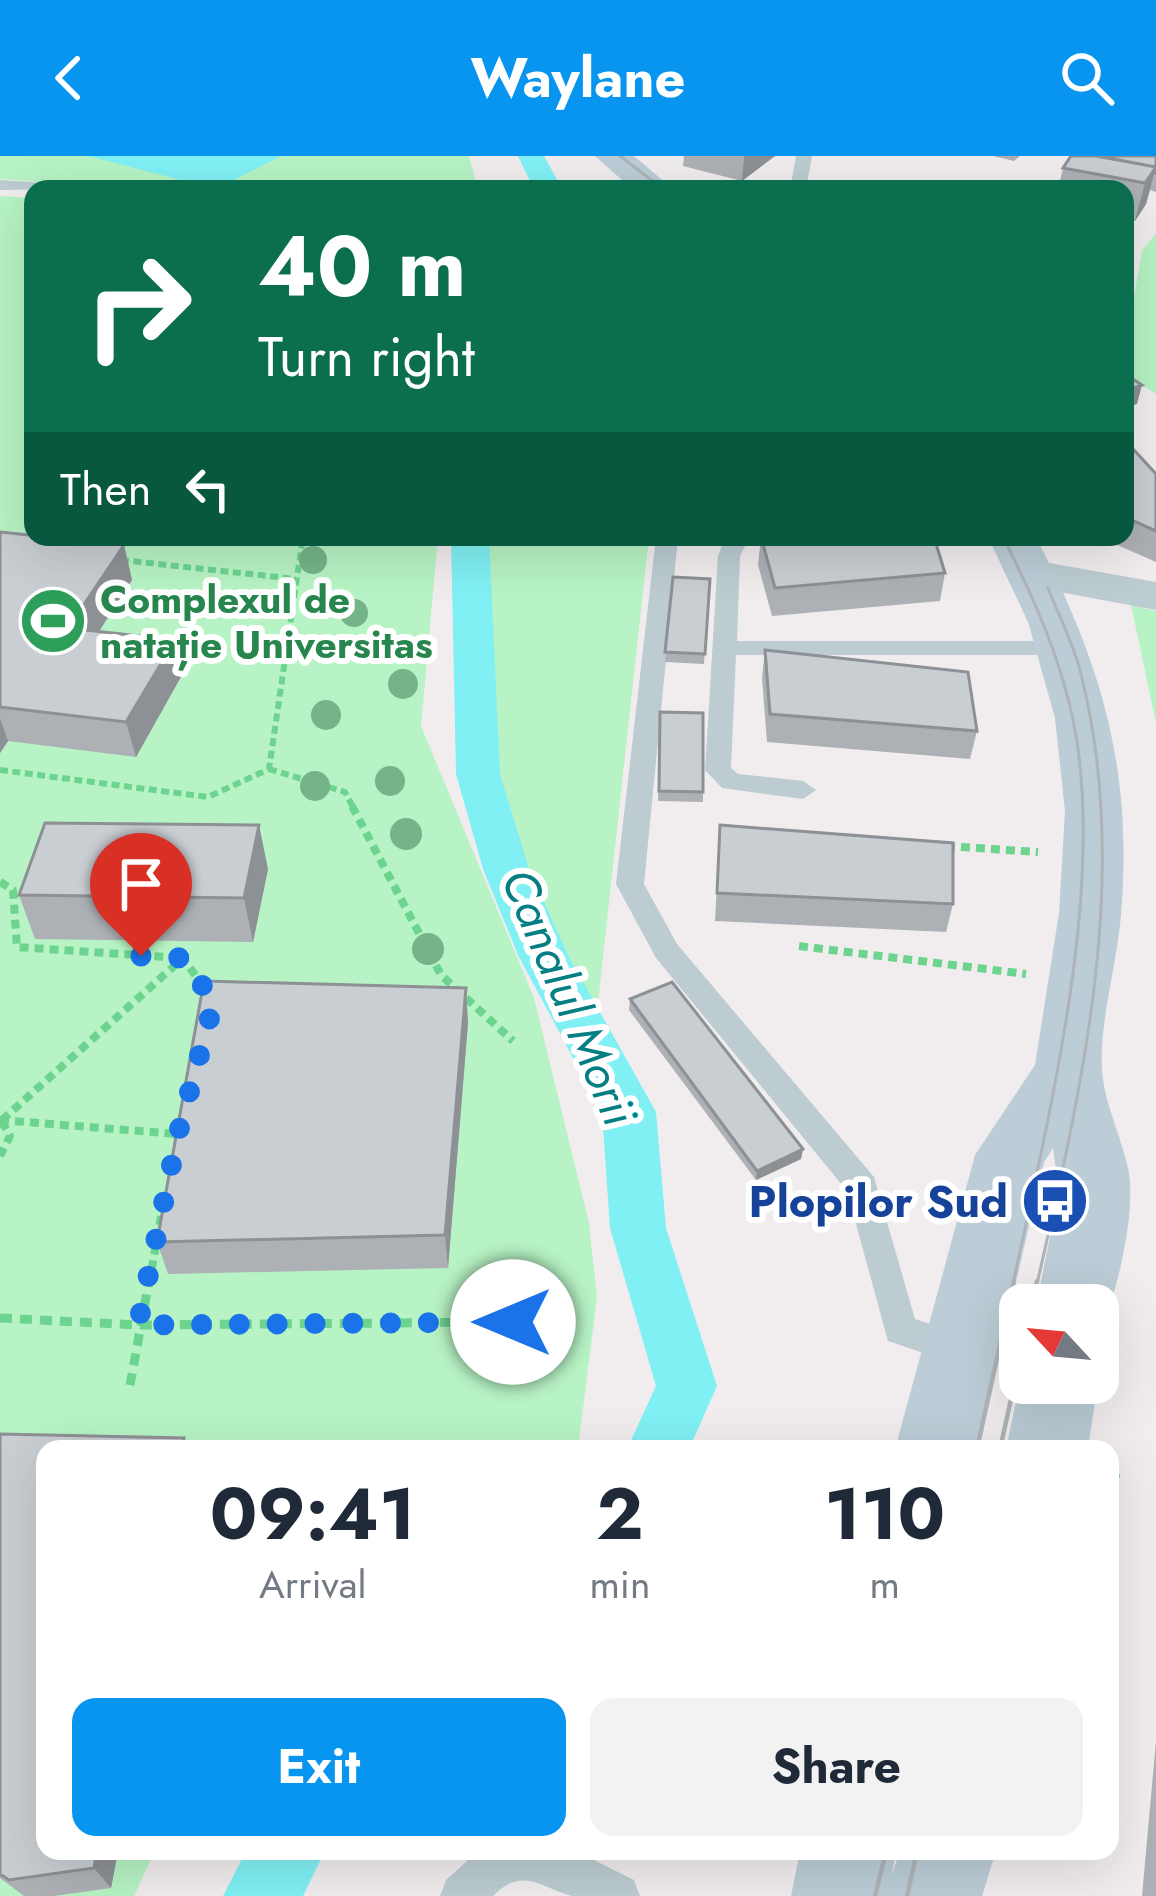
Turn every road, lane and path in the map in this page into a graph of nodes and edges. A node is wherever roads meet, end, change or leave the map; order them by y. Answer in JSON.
{"nodes":[{"id":1,"x":612,"y":156,"type":"edge"},
{"id":2,"x":643,"y":180,"type":"edge"},
{"id":3,"x":301,"y":546,"type":"edge"},
{"id":4,"x":666,"y":546,"type":"edge"},
{"id":5,"x":734,"y":546,"type":"edge"},
{"id":6,"x":1022,"y":555,"type":"edge"},
{"id":7,"x":114,"y":560,"type":"edge"},
{"id":8,"x":296,"y":578,"type":"junction"},
{"id":9,"x":1156,"y":596,"type":"edge"},
{"id":10,"x":724,"y":648,"type":"junction"},
{"id":11,"x":1063,"y":648,"type":"junction"},
{"id":12,"x":268,"y":769,"type":"junction"},
{"id":13,"x":0,"y":770,"type":"edge"},
{"id":14,"x":803,"y":790,"type":"dead end"},
{"id":15,"x":929,"y":845,"type":"edge"},
{"id":16,"x":1040,"y":852,"type":"dead end"},
{"id":17,"x":0,"y":882,"type":"edge"},
{"id":18,"x":800,"y":946,"type":"dead end"},
{"id":19,"x":183,"y":958,"type":"junction"},
{"id":20,"x":1028,"y":974,"type":"dead end"},
{"id":21,"x":214,"y":1002,"type":"edge"},
{"id":22,"x":513,"y":1041,"type":"dead end"},
{"id":23,"x":1068,"y":1071,"type":"junction"},
{"id":24,"x":184,"y":1112,"type":"edge"},
{"id":25,"x":1,"y":1120,"type":"edge"},
{"id":26,"x":178,"y":1134,"type":"junction"},
{"id":27,"x":173,"y":1155,"type":"edge"},
{"id":28,"x":0,"y":1156,"type":"edge"},
{"id":29,"x":169,"y":1176,"type":"edge"},
{"id":30,"x":1078,"y":1284,"type":"edge"},
{"id":31,"x":0,"y":1318,"type":"edge"},
{"id":32,"x":513,"y":1322,"type":"dead end"},
{"id":33,"x":138,"y":1325,"type":"junction"},
{"id":34,"x":959,"y":1349,"type":"junction"},
{"id":35,"x":130,"y":1385,"type":"dead end"},
{"id":36,"x":1055,"y":1404,"type":"edge"},
{"id":37,"x":938,"y":1440,"type":"edge"},
{"id":38,"x":1049,"y":1440,"type":"edge"},
{"id":39,"x":528,"y":1860,"type":"edge"},
{"id":40,"x":548,"y":1860,"type":"edge"},
{"id":41,"x":846,"y":1860,"type":"edge"},
{"id":42,"x":945,"y":1860,"type":"edge"},
{"id":43,"x":462,"y":1896,"type":"edge"},
{"id":44,"x":618,"y":1896,"type":"edge"},
{"id":45,"x":840,"y":1896,"type":"edge"},
{"id":46,"x":933,"y":1896,"type":"edge"}],
"edges":[{"from":1,"to":2,"type":"main road"},
{"from":3,"to":8,"type":"path"},
{"from":4,"to":34,"type":"lane"},
{"from":5,"to":10,"type":"lane"},
{"from":6,"to":9,"type":"street"},
{"from":6,"to":11,"type":"main road"},
{"from":7,"to":8,"type":"path"},
{"from":8,"to":12,"type":"path"},
{"from":10,"to":11,"type":"lane"},
{"from":10,"to":14,"type":"lane"},
{"from":11,"to":23,"type":"main road"},
{"from":12,"to":13,"type":"path"},
{"from":12,"to":22,"type":"path"},
{"from":15,"to":16,"type":"path"},
{"from":17,"to":19,"type":"path"},
{"from":18,"to":20,"type":"path"},
{"from":19,"to":21,"type":"path"},
{"from":19,"to":25,"type":"path"},
{"from":23,"to":30,"type":"main road"},
{"from":23,"to":34,"type":"main road"},
{"from":24,"to":26,"type":"path"},
{"from":25,"to":26,"type":"path"},
{"from":25,"to":28,"type":"path"},
{"from":26,"to":27,"type":"path"},
{"from":29,"to":33,"type":"path"},
{"from":31,"to":33,"type":"path"},
{"from":32,"to":33,"type":"path"},
{"from":33,"to":35,"type":"path"},
{"from":34,"to":37,"type":"main road"},
{"from":36,"to":38,"type":"main road"},
{"from":39,"to":43,"type":"lane"},
{"from":40,"to":44,"type":"lane"},
{"from":41,"to":45,"type":"main road"},
{"from":42,"to":46,"type":"main road"}]}
